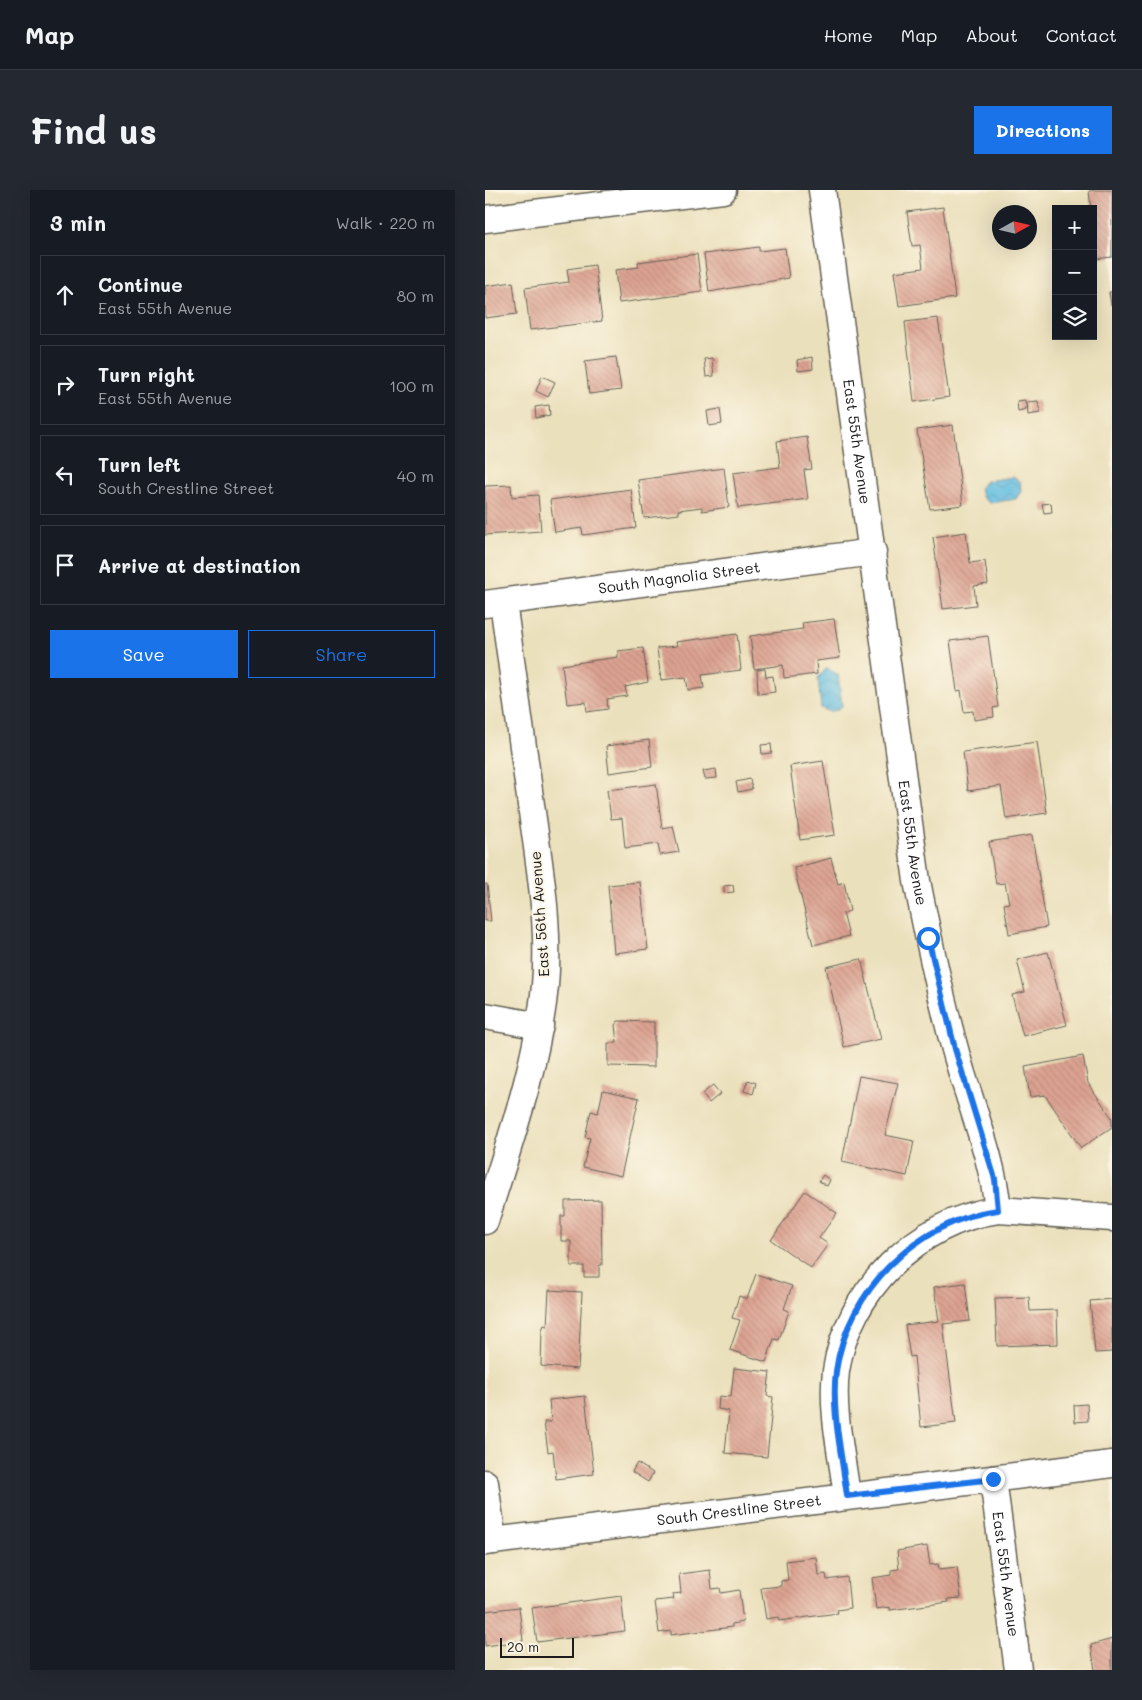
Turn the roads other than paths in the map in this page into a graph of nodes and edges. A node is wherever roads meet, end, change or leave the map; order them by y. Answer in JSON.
{"nodes":[{"id":1,"x":723,"y":190,"type":"edge"},
{"id":2,"x":821,"y":190,"type":"edge"},
{"id":3,"x":485,"y":220,"type":"edge"},
{"id":4,"x":873,"y":552,"type":"junction"},
{"id":5,"x":494,"y":603,"type":"edge"},
{"id":6,"x":485,"y":1016,"type":"edge"},
{"id":7,"x":540,"y":1026,"type":"junction"},
{"id":8,"x":998,"y":1210,"type":"junction"},
{"id":9,"x":1112,"y":1218,"type":"edge"},
{"id":10,"x":485,"y":1221,"type":"edge"},
{"id":11,"x":1112,"y":1464,"type":"edge"},
{"id":12,"x":993,"y":1479,"type":"junction"},
{"id":13,"x":485,"y":1483,"type":"edge"},
{"id":14,"x":847,"y":1496,"type":"junction"},
{"id":15,"x":489,"y":1542,"type":"edge"},
{"id":16,"x":1018,"y":1670,"type":"edge"}],
"edges":[{"from":1,"to":3,"type":"street"},
{"from":2,"to":4,"type":"street","name":"East 55th Avenue"},
{"from":4,"to":5,"type":"street","name":"South Magnolia Street"},
{"from":4,"to":8,"type":"street","name":"East 55th Avenue"},
{"from":5,"to":7,"type":"street","name":"East 56th Avenue"},
{"from":6,"to":7,"type":"street"},
{"from":7,"to":10,"type":"street","name":"East 56th Avenue"},
{"from":8,"to":9,"type":"street"},
{"from":8,"to":14,"type":"street"},
{"from":11,"to":12,"type":"street","name":"South Crestline Street"},
{"from":12,"to":14,"type":"street","name":"South Crestline Street"},
{"from":12,"to":16,"type":"street","name":"East 55th Avenue"},
{"from":13,"to":15,"type":"street"},
{"from":14,"to":15,"type":"street","name":"South Crestline Street"}]}
